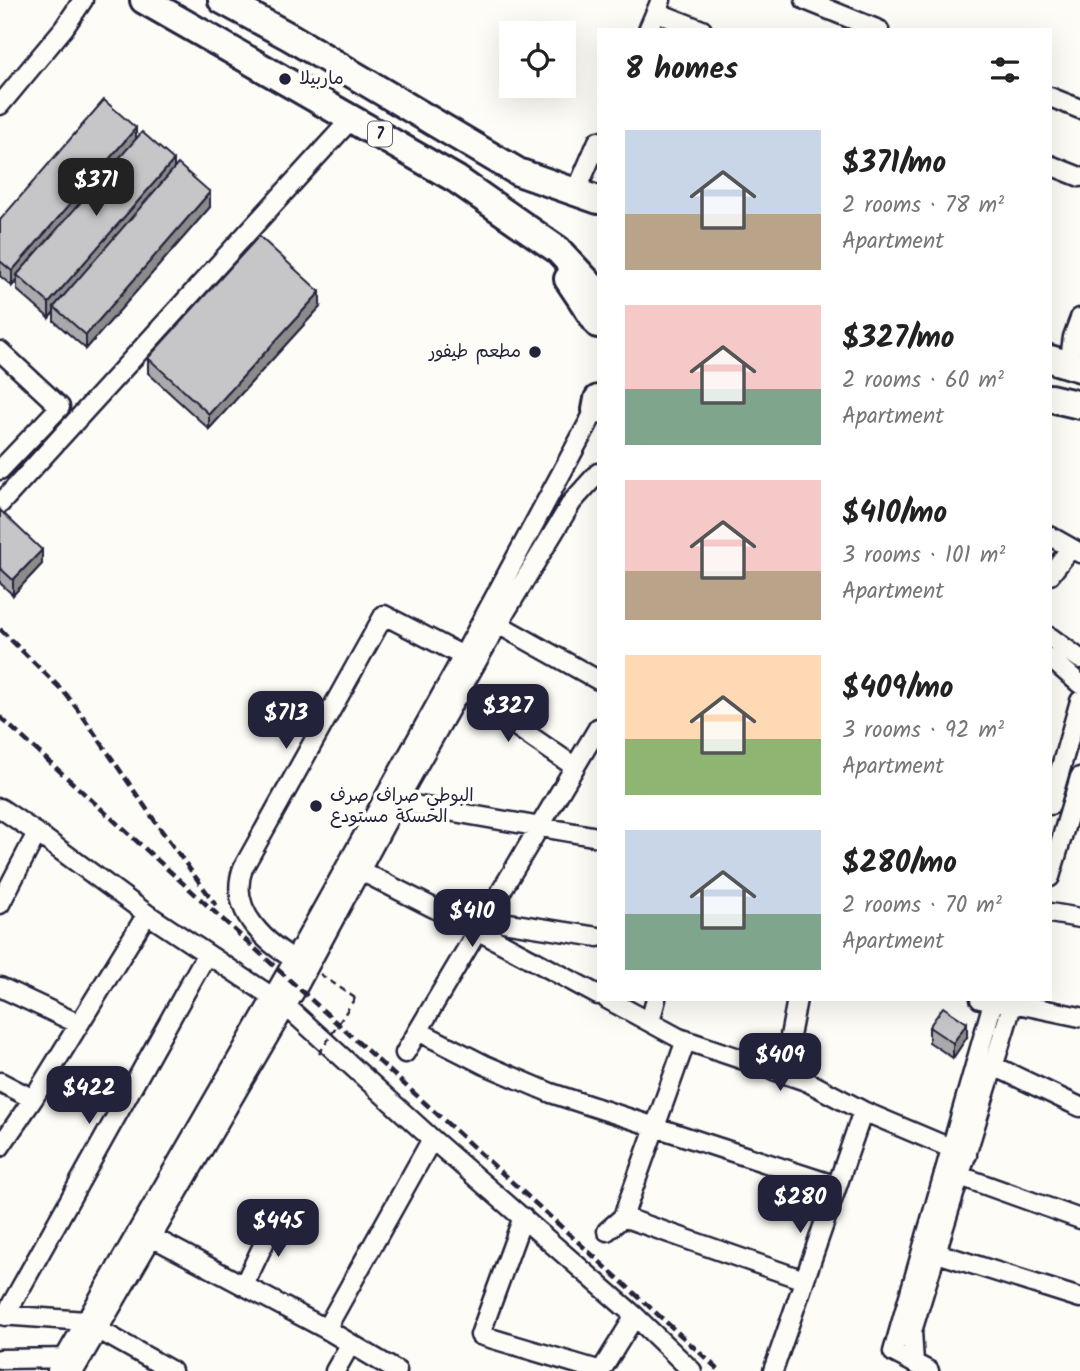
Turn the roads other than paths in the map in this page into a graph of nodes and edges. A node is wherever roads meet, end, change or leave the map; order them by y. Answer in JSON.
{"nodes":[{"id":1,"x":83,"y":0,"type":"edge"},
{"id":2,"x":144,"y":0,"type":"edge"},
{"id":3,"x":222,"y":0,"type":"edge"},
{"id":4,"x":805,"y":0,"type":"edge"},
{"id":5,"x":658,"y":6,"type":"edge"},
{"id":6,"x":840,"y":23,"type":"edge"},
{"id":7,"x":649,"y":28,"type":"edge"},
{"id":8,"x":698,"y":28,"type":"edge"},
{"id":9,"x":868,"y":28,"type":"edge"},
{"id":10,"x":1052,"y":98,"type":"edge"},
{"id":11,"x":0,"y":105,"type":"edge"},
{"id":12,"x":1080,"y":109,"type":"edge"},
{"id":13,"x":352,"y":118,"type":"junction"},
{"id":14,"x":597,"y":146,"type":"edge"},
{"id":15,"x":1052,"y":166,"type":"edge"},
{"id":16,"x":1080,"y":177,"type":"edge"},
{"id":17,"x":456,"y":179,"type":"junction"},
{"id":18,"x":587,"y":196,"type":"edge"},
{"id":19,"x":597,"y":292,"type":"edge"},
{"id":20,"x":1080,"y":318,"type":"edge"},
{"id":21,"x":597,"y":322,"type":"edge"},
{"id":22,"x":0,"y":351,"type":"edge"},
{"id":23,"x":1066,"y":364,"type":"edge"},
{"id":24,"x":1052,"y":398,"type":"edge"},
{"id":25,"x":1080,"y":405,"type":"edge"},
{"id":26,"x":597,"y":406,"type":"edge"},
{"id":27,"x":0,"y":470,"type":"edge"},
{"id":28,"x":597,"y":474,"type":"edge"},
{"id":29,"x":0,"y":504,"type":"edge"},
{"id":30,"x":1052,"y":537,"type":"edge"},
{"id":31,"x":1076,"y":550,"type":"edge"},
{"id":32,"x":1052,"y":573,"type":"edge"},
{"id":33,"x":498,"y":624,"type":"junction"},
{"id":34,"x":1052,"y":638,"type":"edge"},
{"id":35,"x":463,"y":656,"type":"junction"},
{"id":36,"x":1080,"y":659,"type":"edge"},
{"id":37,"x":1052,"y":660,"type":"edge"},
{"id":38,"x":597,"y":679,"type":"edge"},
{"id":39,"x":1080,"y":684,"type":"edge"},
{"id":40,"x":462,"y":689,"type":"junction"},
{"id":41,"x":1080,"y":701,"type":"edge"},
{"id":42,"x":597,"y":732,"type":"edge"},
{"id":43,"x":575,"y":767,"type":"junction"},
{"id":44,"x":1080,"y":777,"type":"edge"},
{"id":45,"x":1052,"y":798,"type":"edge"},
{"id":46,"x":397,"y":802,"type":"junction"},
{"id":47,"x":0,"y":808,"type":"edge"},
{"id":48,"x":1052,"y":812,"type":"edge"},
{"id":49,"x":1075,"y":813,"type":"edge"},
{"id":50,"x":539,"y":827,"type":"junction"},
{"id":51,"x":37,"y":833,"type":"junction"},
{"id":52,"x":597,"y":837,"type":"edge"},
{"id":53,"x":361,"y":872,"type":"junction"},
{"id":54,"x":1052,"y":872,"type":"edge"},
{"id":55,"x":0,"y":904,"type":"edge"},
{"id":56,"x":146,"y":914,"type":"junction"},
{"id":57,"x":1052,"y":914,"type":"edge"},
{"id":58,"x":1080,"y":918,"type":"edge"},
{"id":59,"x":481,"y":924,"type":"junction"},
{"id":60,"x":597,"y":937,"type":"edge"},
{"id":61,"x":206,"y":955,"type":"junction"},
{"id":62,"x":302,"y":964,"type":"junction"},
{"id":63,"x":0,"y":987,"type":"edge"},
{"id":64,"x":597,"y":994,"type":"edge"},
{"id":65,"x":280,"y":1001,"type":"junction"},
{"id":66,"x":611,"y":1001,"type":"edge"},
{"id":67,"x":655,"y":1001,"type":"edge"},
{"id":68,"x":797,"y":1001,"type":"edge"},
{"id":69,"x":989,"y":1001,"type":"edge"},
{"id":70,"x":1013,"y":1001,"type":"edge"},
{"id":71,"x":1080,"y":1017,"type":"edge"},
{"id":72,"x":650,"y":1022,"type":"junction"},
{"id":73,"x":79,"y":1024,"type":"junction"},
{"id":74,"x":418,"y":1031,"type":"junction"},
{"id":75,"x":686,"y":1041,"type":"junction"},
{"id":76,"x":405,"y":1053,"type":"dead end"},
{"id":77,"x":994,"y":1066,"type":"junction"},
{"id":78,"x":783,"y":1074,"type":"junction"},
{"id":79,"x":0,"y":1082,"type":"edge"},
{"id":80,"x":33,"y":1099,"type":"junction"},
{"id":81,"x":1080,"y":1107,"type":"edge"},
{"id":82,"x":863,"y":1111,"type":"junction"},
{"id":83,"x":656,"y":1128,"type":"junction"},
{"id":84,"x":432,"y":1139,"type":"junction"},
{"id":85,"x":0,"y":1147,"type":"edge"},
{"id":86,"x":959,"y":1153,"type":"junction"},
{"id":87,"x":953,"y":1173,"type":"junction"},
{"id":88,"x":837,"y":1186,"type":"junction"},
{"id":89,"x":277,"y":1216,"type":"dead end"},
{"id":90,"x":523,"y":1217,"type":"junction"},
{"id":91,"x":623,"y":1217,"type":"junction"},
{"id":92,"x":1080,"y":1219,"type":"edge"},
{"id":93,"x":607,"y":1231,"type":"dead end"},
{"id":94,"x":152,"y":1237,"type":"junction"},
{"id":95,"x":937,"y":1253,"type":"junction"},
{"id":96,"x":804,"y":1280,"type":"junction"},
{"id":97,"x":244,"y":1285,"type":"junction"},
{"id":98,"x":1080,"y":1298,"type":"edge"},
{"id":99,"x":2,"y":1315,"type":"edge"},
{"id":100,"x":635,"y":1316,"type":"junction"},
{"id":101,"x":93,"y":1325,"type":"junction"},
{"id":102,"x":326,"y":1329,"type":"junction"},
{"id":103,"x":349,"y":1345,"type":"junction"},
{"id":104,"x":0,"y":1359,"type":"edge"},
{"id":105,"x":70,"y":1364,"type":"edge"},
{"id":106,"x":921,"y":1367,"type":"edge"},
{"id":107,"x":172,"y":1371,"type":"edge"},
{"id":108,"x":335,"y":1371,"type":"edge"},
{"id":109,"x":397,"y":1371,"type":"edge"},
{"id":110,"x":601,"y":1371,"type":"edge"},
{"id":111,"x":692,"y":1371,"type":"edge"},
{"id":112,"x":773,"y":1371,"type":"edge"}],
"edges":[{"from":1,"to":11,"type":"street"},
{"from":2,"to":13,"type":"highway","number":"7"},
{"from":3,"to":18,"type":"highway","number":"7"},
{"from":4,"to":6,"type":"street"},
{"from":5,"to":7,"type":"street"},
{"from":5,"to":8,"type":"street"},
{"from":6,"to":9,"type":"street"},
{"from":10,"to":12,"type":"street"},
{"from":13,"to":17,"type":"highway","number":"7"},
{"from":13,"to":29,"type":"street"},
{"from":14,"to":18,"type":"street"},
{"from":15,"to":16,"type":"street"},
{"from":17,"to":19,"type":"highway","number":"7"},
{"from":17,"to":21,"type":"highway"},
{"from":20,"to":23,"type":"street"},
{"from":22,"to":27,"type":"street"},
{"from":24,"to":25,"type":"highway"},
{"from":26,"to":35,"type":"street"},
{"from":28,"to":33,"type":"street"},
{"from":30,"to":31,"type":"street"},
{"from":31,"to":32,"type":"street"},
{"from":33,"to":38,"type":"street"},
{"from":33,"to":40,"type":"street"},
{"from":34,"to":36,"type":"street"},
{"from":35,"to":62,"type":"street"},
{"from":35,"to":62,"type":"street"},
{"from":37,"to":39,"type":"street"},
{"from":40,"to":43,"type":"street"},
{"from":40,"to":46,"type":"street"},
{"from":41,"to":45,"type":"street"},
{"from":42,"to":43,"type":"street"},
{"from":43,"to":50,"type":"street"},
{"from":44,"to":49,"type":"street"},
{"from":46,"to":50,"type":"street"},
{"from":46,"to":53,"type":"street"},
{"from":47,"to":51,"type":"street"},
{"from":48,"to":49,"type":"street"},
{"from":49,"to":54,"type":"street"},
{"from":50,"to":52,"type":"street"},
{"from":50,"to":59,"type":"street"},
{"from":51,"to":55,"type":"street"},
{"from":51,"to":56,"type":"street"},
{"from":53,"to":59,"type":"street"},
{"from":53,"to":62,"type":"street"},
{"from":56,"to":61,"type":"street"},
{"from":56,"to":73,"type":"street"},
{"from":57,"to":58,"type":"street"},
{"from":59,"to":60,"type":"street"},
{"from":59,"to":64,"type":"street"},
{"from":59,"to":74,"type":"street"},
{"from":61,"to":65,"type":"street"},
{"from":61,"to":99,"type":"street"},
{"from":62,"to":65,"type":"street"},
{"from":63,"to":73,"type":"street"},
{"from":65,"to":84,"type":"street"},
{"from":65,"to":94,"type":"street"},
{"from":65,"to":101,"type":"street"},
{"from":66,"to":72,"type":"street"},
{"from":67,"to":72,"type":"street"},
{"from":68,"to":78,"type":"street"},
{"from":69,"to":86,"type":"street"},
{"from":70,"to":71,"type":"street"},
{"from":70,"to":77,"type":"street"},
{"from":72,"to":75,"type":"street"},
{"from":73,"to":80,"type":"street"},
{"from":74,"to":76,"type":"street"},
{"from":74,"to":83,"type":"street"},
{"from":75,"to":78,"type":"street"},
{"from":75,"to":83,"type":"street"},
{"from":77,"to":81,"type":"street"},
{"from":77,"to":86,"type":"street"},
{"from":78,"to":82,"type":"street"},
{"from":79,"to":80,"type":"street"},
{"from":80,"to":85,"type":"street"},
{"from":82,"to":86,"type":"street"},
{"from":82,"to":88,"type":"street"},
{"from":83,"to":88,"type":"street"},
{"from":83,"to":91,"type":"street"},
{"from":84,"to":90,"type":"street"},
{"from":84,"to":102,"type":"street"},
{"from":86,"to":87,"type":"street"},
{"from":87,"to":92,"type":"street"},
{"from":87,"to":95,"type":"street"},
{"from":87,"to":106,"type":"street"},
{"from":88,"to":96,"type":"street"},
{"from":89,"to":97,"type":"street"},
{"from":90,"to":100,"type":"street"},
{"from":90,"to":110,"type":"street"},
{"from":91,"to":93,"type":"street"},
{"from":91,"to":96,"type":"street"},
{"from":94,"to":97,"type":"street"},
{"from":94,"to":101,"type":"street"},
{"from":95,"to":98,"type":"street"},
{"from":95,"to":106,"type":"street"},
{"from":96,"to":112,"type":"street"},
{"from":97,"to":102,"type":"street"},
{"from":99,"to":101,"type":"street"},
{"from":100,"to":110,"type":"street"},
{"from":100,"to":111,"type":"street"},
{"from":101,"to":105,"type":"street"},
{"from":101,"to":107,"type":"street"},
{"from":102,"to":103,"type":"street"},
{"from":103,"to":108,"type":"street"},
{"from":103,"to":109,"type":"street"},
{"from":104,"to":105,"type":"street"}]}
